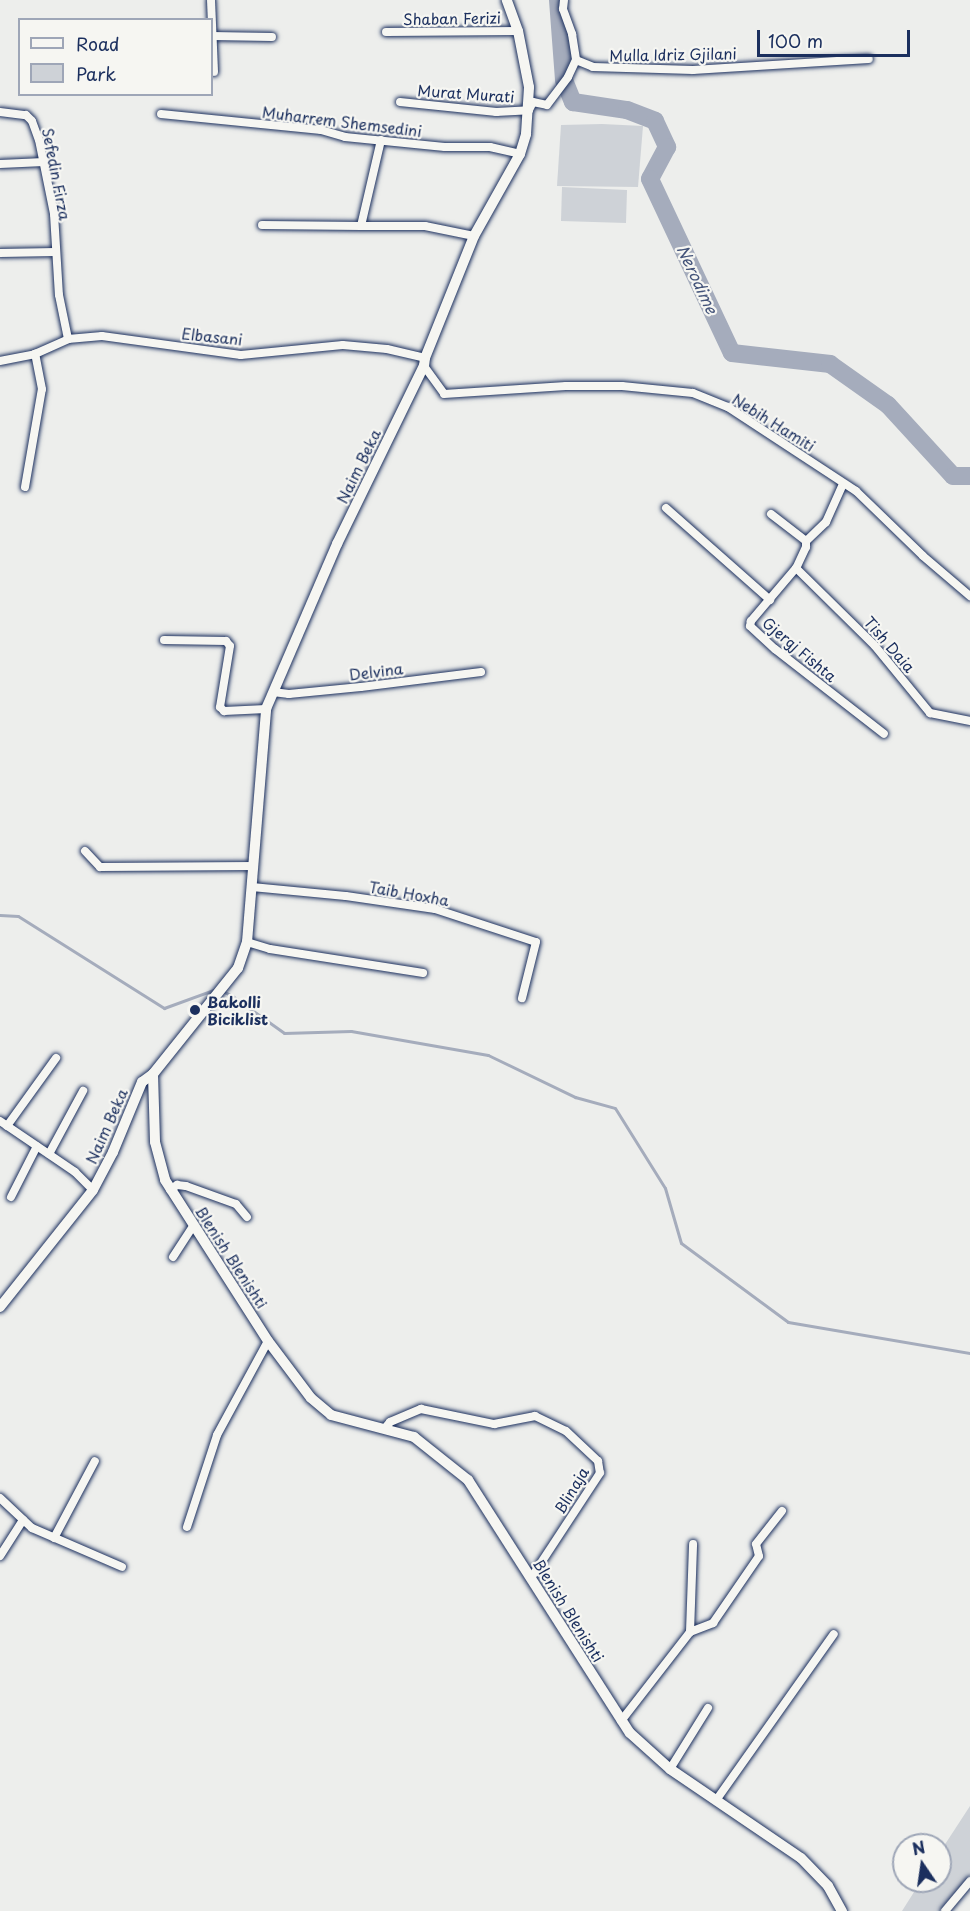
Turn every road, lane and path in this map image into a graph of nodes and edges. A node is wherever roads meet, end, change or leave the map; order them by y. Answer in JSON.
{"nodes":[{"id":1,"x":211,"y":0,"type":"edge"},
{"id":2,"x":507,"y":0,"type":"edge"},
{"id":3,"x":564,"y":0,"type":"edge"},
{"id":4,"x":212,"y":18,"type":"edge"},
{"id":5,"x":518,"y":31,"type":"junction"},
{"id":6,"x":386,"y":32,"type":"dead end"},
{"id":7,"x":213,"y":36,"type":"edge"},
{"id":8,"x":272,"y":37,"type":"dead end"},
{"id":9,"x":213,"y":54,"type":"edge"},
{"id":10,"x":869,"y":59,"type":"dead end"},
{"id":11,"x":576,"y":60,"type":"junction"},
{"id":12,"x":214,"y":72,"type":"dead end"},
{"id":13,"x":400,"y":102,"type":"dead end"},
{"id":14,"x":529,"y":110,"type":"junction"},
{"id":15,"x":0,"y":112,"type":"edge"},
{"id":16,"x":161,"y":114,"type":"dead end"},
{"id":17,"x":381,"y":140,"type":"junction"},
{"id":18,"x":520,"y":154,"type":"junction"},
{"id":19,"x":44,"y":162,"type":"junction"},
{"id":20,"x":0,"y":164,"type":"edge"},
{"id":21,"x":262,"y":225,"type":"dead end"},
{"id":22,"x":361,"y":226,"type":"junction"},
{"id":23,"x":474,"y":236,"type":"junction"},
{"id":24,"x":55,"y":252,"type":"junction"},
{"id":25,"x":0,"y":253,"type":"edge"},
{"id":26,"x":68,"y":339,"type":"junction"},
{"id":27,"x":34,"y":354,"type":"junction"},
{"id":28,"x":0,"y":361,"type":"edge"},
{"id":29,"x":424,"y":362,"type":"junction"},
{"id":30,"x":843,"y":484,"type":"junction"},
{"id":31,"x":25,"y":487,"type":"dead end"},
{"id":32,"x":666,"y":508,"type":"dead end"},
{"id":33,"x":771,"y":514,"type":"dead end"},
{"id":34,"x":806,"y":541,"type":"junction"},
{"id":35,"x":796,"y":568,"type":"junction"},
{"id":36,"x":970,"y":596,"type":"edge"},
{"id":37,"x":770,"y":600,"type":"junction"},
{"id":38,"x":164,"y":640,"type":"dead end"},
{"id":39,"x":481,"y":672,"type":"dead end"},
{"id":40,"x":273,"y":692,"type":"junction"},
{"id":41,"x":266,"y":709,"type":"junction"},
{"id":42,"x":970,"y":721,"type":"edge"},
{"id":43,"x":884,"y":734,"type":"dead end"},
{"id":44,"x":86,"y":851,"type":"dead end"},
{"id":45,"x":254,"y":866,"type":"junction"},
{"id":46,"x":252,"y":887,"type":"junction"},
{"id":47,"x":247,"y":942,"type":"junction"},
{"id":48,"x":423,"y":973,"type":"dead end"},
{"id":49,"x":522,"y":998,"type":"dead end"},
{"id":50,"x":56,"y":1058,"type":"dead end"},
{"id":51,"x":153,"y":1074,"type":"junction"},
{"id":52,"x":83,"y":1091,"type":"dead end"},
{"id":53,"x":3,"y":1124,"type":"edge"},
{"id":54,"x":37,"y":1146,"type":"junction"},
{"id":55,"x":49,"y":1154,"type":"junction"},
{"id":56,"x":93,"y":1190,"type":"junction"},
{"id":57,"x":170,"y":1190,"type":"junction"},
{"id":58,"x":10,"y":1197,"type":"dead end"},
{"id":59,"x":247,"y":1217,"type":"dead end"},
{"id":60,"x":194,"y":1225,"type":"junction"},
{"id":61,"x":173,"y":1257,"type":"dead end"},
{"id":62,"x":0,"y":1307,"type":"edge"},
{"id":63,"x":268,"y":1341,"type":"junction"},
{"id":64,"x":385,"y":1428,"type":"junction"},
{"id":65,"x":95,"y":1461,"type":"dead end"},
{"id":66,"x":0,"y":1498,"type":"edge"},
{"id":67,"x":782,"y":1511,"type":"dead end"},
{"id":68,"x":23,"y":1520,"type":"junction"},
{"id":69,"x":188,"y":1527,"type":"dead end"},
{"id":70,"x":54,"y":1538,"type":"junction"},
{"id":71,"x":693,"y":1544,"type":"dead end"},
{"id":72,"x":0,"y":1556,"type":"edge"},
{"id":73,"x":122,"y":1568,"type":"dead end"},
{"id":74,"x":531,"y":1578,"type":"junction"},
{"id":75,"x":690,"y":1632,"type":"junction"},
{"id":76,"x":834,"y":1634,"type":"dead end"},
{"id":77,"x":708,"y":1708,"type":"dead end"},
{"id":78,"x":621,"y":1721,"type":"junction"},
{"id":79,"x":670,"y":1769,"type":"junction"},
{"id":80,"x":717,"y":1799,"type":"junction"},
{"id":81,"x":970,"y":1881,"type":"edge"},
{"id":82,"x":842,"y":1911,"type":"edge"},
{"id":83,"x":945,"y":1911,"type":"edge"}],
"edges":[{"from":1,"to":4,"type":"street"},
{"from":2,"to":5,"type":"street","name":"Naim Beka"},
{"from":3,"to":11,"type":"street"},
{"from":5,"to":6,"type":"street","name":"Shaban Ferizi"},
{"from":5,"to":14,"type":"street","name":"Naim Beka"},
{"from":7,"to":8,"type":"street"},
{"from":9,"to":12,"type":"street"},
{"from":10,"to":11,"type":"street","name":"Mulla Idriz Gjilani"},
{"from":11,"to":14,"type":"street"},
{"from":13,"to":14,"type":"street","name":"Murat Murati"},
{"from":14,"to":18,"type":"street","name":"Naim Beka"},
{"from":15,"to":19,"type":"street","name":"Sefedin Firza"},
{"from":16,"to":17,"type":"street","name":"Muharrem Shemsedini"},
{"from":17,"to":18,"type":"street","name":"Muharrem Shemsedini"},
{"from":17,"to":22,"type":"street"},
{"from":18,"to":23,"type":"street","name":"Naim Beka"},
{"from":19,"to":20,"type":"street"},
{"from":19,"to":24,"type":"street","name":"Sefedin Firza"},
{"from":21,"to":22,"type":"street"},
{"from":22,"to":23,"type":"street"},
{"from":23,"to":29,"type":"street","name":"Naim Beka"},
{"from":24,"to":25,"type":"street"},
{"from":24,"to":26,"type":"street","name":"Sefedin Firza"},
{"from":26,"to":27,"type":"street","name":"Elbasani"},
{"from":26,"to":29,"type":"street","name":"Elbasani"},
{"from":27,"to":28,"type":"street","name":"Elbasani"},
{"from":27,"to":31,"type":"street"},
{"from":29,"to":30,"type":"street","name":"Nebih Hamiti"},
{"from":29,"to":40,"type":"street","name":"Naim Beka"},
{"from":30,"to":34,"type":"street","name":"Gjergj Fishta"},
{"from":30,"to":36,"type":"street","name":"Nebih Hamiti"},
{"from":32,"to":37,"type":"street"},
{"from":33,"to":34,"type":"street"},
{"from":34,"to":35,"type":"street","name":"Gjergj Fishta"},
{"from":35,"to":37,"type":"street","name":"Gjergj Fishta"},
{"from":35,"to":42,"type":"street","name":"Tish Daia"},
{"from":37,"to":43,"type":"street","name":"Gjergj Fishta"},
{"from":38,"to":41,"type":"street"},
{"from":39,"to":40,"type":"street","name":"Delvina"},
{"from":40,"to":41,"type":"street","name":"Naim Beka"},
{"from":41,"to":45,"type":"street","name":"Naim Beka"},
{"from":44,"to":45,"type":"street"},
{"from":45,"to":46,"type":"street","name":"Naim Beka"},
{"from":46,"to":47,"type":"street","name":"Naim Beka"},
{"from":46,"to":49,"type":"street","name":"Taib Hoxha"},
{"from":47,"to":48,"type":"street"},
{"from":47,"to":51,"type":"street","name":"Naim Beka"},
{"from":50,"to":53,"type":"street"},
{"from":51,"to":56,"type":"street","name":"Naim Beka"},
{"from":51,"to":57,"type":"street","name":"Blenish Blenishti"},
{"from":52,"to":55,"type":"street"},
{"from":53,"to":54,"type":"street"},
{"from":54,"to":55,"type":"street"},
{"from":54,"to":58,"type":"street"},
{"from":55,"to":56,"type":"street"},
{"from":56,"to":62,"type":"street","name":"Naim Beka"},
{"from":57,"to":59,"type":"street","name":"Blenish Blenishti"},
{"from":57,"to":60,"type":"street","name":"Blenish Blenishti"},
{"from":60,"to":61,"type":"street"},
{"from":60,"to":63,"type":"street","name":"Blenish Blenishti"},
{"from":63,"to":64,"type":"street","name":"Blenish Blenishti"},
{"from":63,"to":69,"type":"street"},
{"from":64,"to":74,"type":"street","name":"Blenish Blenishti"},
{"from":64,"to":74,"type":"street","name":"Blinaja"},
{"from":65,"to":70,"type":"street"},
{"from":66,"to":68,"type":"street"},
{"from":67,"to":75,"type":"street"},
{"from":68,"to":70,"type":"street"},
{"from":68,"to":72,"type":"street"},
{"from":70,"to":73,"type":"street"},
{"from":71,"to":75,"type":"street"},
{"from":74,"to":78,"type":"street","name":"Blenish Blenishti"},
{"from":75,"to":78,"type":"street"},
{"from":76,"to":80,"type":"street"},
{"from":77,"to":79,"type":"street"},
{"from":78,"to":79,"type":"street","name":"Blenish Blenishti"},
{"from":79,"to":80,"type":"street","name":"Blenish Blenishti"},
{"from":80,"to":82,"type":"street","name":"Blenish Blenishti"},
{"from":81,"to":83,"type":"street"}]}
